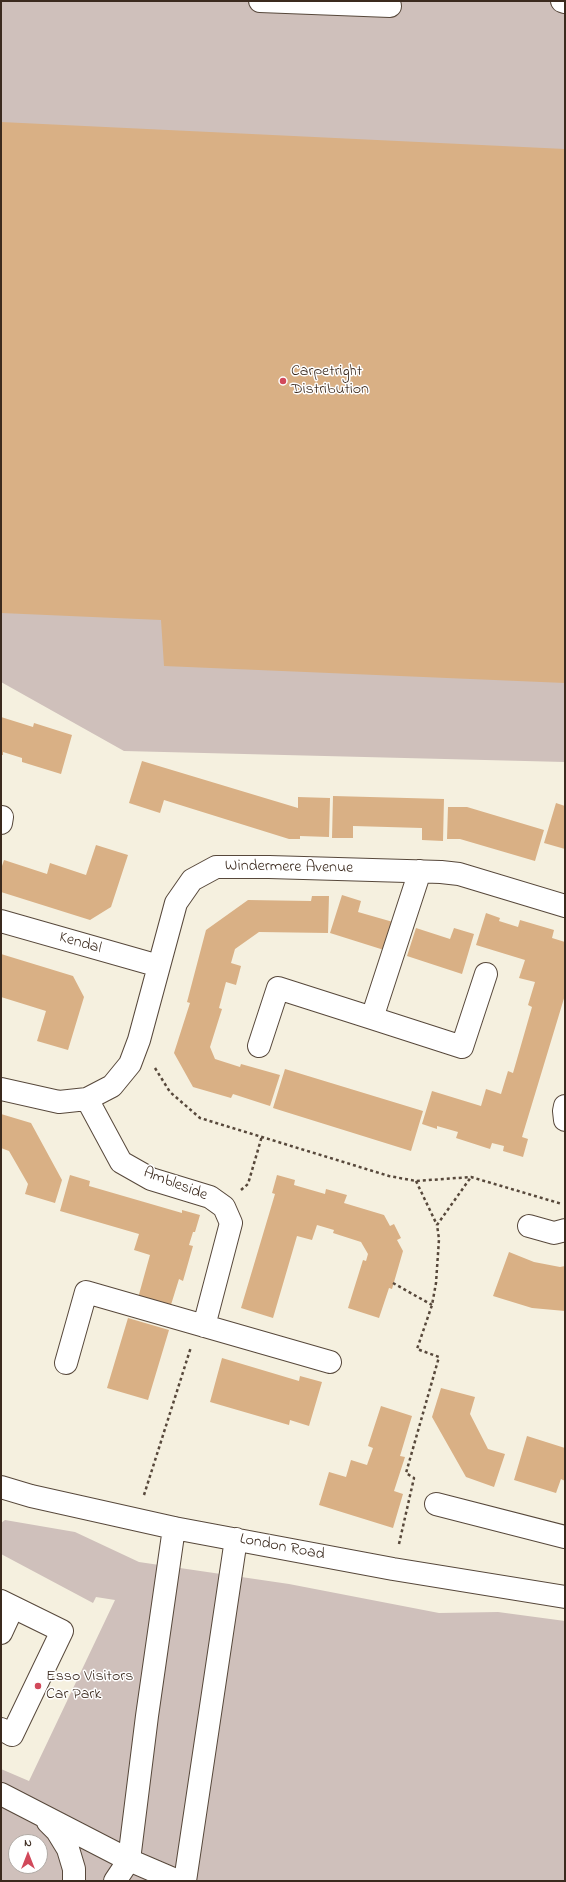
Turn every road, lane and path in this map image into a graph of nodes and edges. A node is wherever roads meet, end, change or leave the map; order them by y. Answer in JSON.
{"nodes":[{"id":1,"x":260,"y":1,"type":"edge"},
{"id":2,"x":562,"y":1,"type":"edge"},
{"id":3,"x":565,"y":2,"type":"edge"},
{"id":4,"x":390,"y":6,"type":"dead end"},
{"id":5,"x":420,"y":871,"type":"junction"},
{"id":6,"x":565,"y":906,"type":"edge"},
{"id":7,"x":1,"y":921,"type":"edge"},
{"id":8,"x":159,"y":966,"type":"junction"},
{"id":9,"x":486,"y":974,"type":"dead end"},
{"id":10,"x":372,"y":1018,"type":"junction"},
{"id":11,"x":139,"y":1040,"type":"junction"},
{"id":12,"x":259,"y":1046,"type":"dead end"},
{"id":13,"x":1,"y":1089,"type":"edge"},
{"id":14,"x":87,"y":1099,"type":"junction"},
{"id":15,"x":565,"y":1106,"type":"edge"},
{"id":16,"x":565,"y":1120,"type":"edge"},
{"id":17,"x":262,"y":1136,"type":"junction"},
{"id":18,"x":471,"y":1177,"type":"junction"},
{"id":19,"x":416,"y":1181,"type":"junction"},
{"id":20,"x":565,"y":1205,"type":"edge"},
{"id":21,"x":224,"y":1207,"type":"junction"},
{"id":22,"x":437,"y":1225,"type":"junction"},
{"id":23,"x":529,"y":1226,"type":"dead end"},
{"id":24,"x":565,"y":1230,"type":"edge"},
{"id":25,"x":394,"y":1283,"type":"dead end"},
{"id":26,"x":432,"y":1305,"type":"junction"},
{"id":27,"x":202,"y":1325,"type":"junction"},
{"id":28,"x":66,"y":1362,"type":"dead end"},
{"id":29,"x":330,"y":1362,"type":"dead end"},
{"id":30,"x":1,"y":1487,"type":"edge"},
{"id":31,"x":436,"y":1504,"type":"dead end"},
{"id":32,"x":136,"y":1520,"type":"junction"},
{"id":33,"x":174,"y":1528,"type":"junction"},
{"id":34,"x":565,"y":1537,"type":"edge"},
{"id":35,"x":236,"y":1539,"type":"junction"},
{"id":36,"x":393,"y":1569,"type":"junction"},
{"id":37,"x":565,"y":1597,"type":"edge"},
{"id":38,"x":7,"y":1604,"type":"edge"},
{"id":39,"x":1,"y":1633,"type":"edge"},
{"id":40,"x":1,"y":1729,"type":"edge"},
{"id":41,"x":1,"y":1794,"type":"edge"},
{"id":42,"x":39,"y":1814,"type":"junction"},
{"id":43,"x":129,"y":1860,"type":"junction"},
{"id":44,"x":74,"y":1881,"type":"edge"},
{"id":45,"x":115,"y":1881,"type":"edge"},
{"id":46,"x":178,"y":1881,"type":"edge"},
{"id":47,"x":185,"y":1881,"type":"edge"}],
"edges":[{"from":1,"to":4,"type":"street"},
{"from":2,"to":3,"type":"street"},
{"from":5,"to":6,"type":"street","name":"Windermere Avenue"},
{"from":5,"to":8,"type":"street","name":"Windermere Avenue"},
{"from":5,"to":10,"type":"street"},
{"from":7,"to":8,"type":"street","name":"Kendal"},
{"from":8,"to":11,"type":"street","name":"Windermere Avenue"},
{"from":9,"to":10,"type":"street"},
{"from":10,"to":12,"type":"street"},
{"from":11,"to":14,"type":"street","name":"Windermere Avenue"},
{"from":11,"to":17,"type":"path"},
{"from":13,"to":14,"type":"street"},
{"from":14,"to":21,"type":"street","name":"Ambleside"},
{"from":15,"to":16,"type":"street"},
{"from":17,"to":19,"type":"path"},
{"from":17,"to":21,"type":"path"},
{"from":18,"to":19,"type":"path"},
{"from":18,"to":20,"type":"path"},
{"from":18,"to":22,"type":"path"},
{"from":19,"to":22,"type":"path"},
{"from":21,"to":27,"type":"street","name":"Ambleside"},
{"from":22,"to":26,"type":"path"},
{"from":23,"to":24,"type":"street"},
{"from":25,"to":26,"type":"path"},
{"from":26,"to":36,"type":"path"},
{"from":27,"to":28,"type":"street"},
{"from":27,"to":29,"type":"street"},
{"from":27,"to":32,"type":"path"},
{"from":30,"to":32,"type":"street","name":"London Road"},
{"from":31,"to":34,"type":"street"},
{"from":32,"to":33,"type":"street","name":"London Road"},
{"from":33,"to":35,"type":"street","name":"London Road"},
{"from":33,"to":43,"type":"street"},
{"from":35,"to":36,"type":"street","name":"London Road"},
{"from":35,"to":47,"type":"street"},
{"from":36,"to":37,"type":"street","name":"London Road"},
{"from":38,"to":39,"type":"street"},
{"from":38,"to":40,"type":"street"},
{"from":41,"to":42,"type":"street"},
{"from":42,"to":43,"type":"street"},
{"from":42,"to":44,"type":"street"},
{"from":43,"to":45,"type":"street"},
{"from":43,"to":46,"type":"street"}]}
